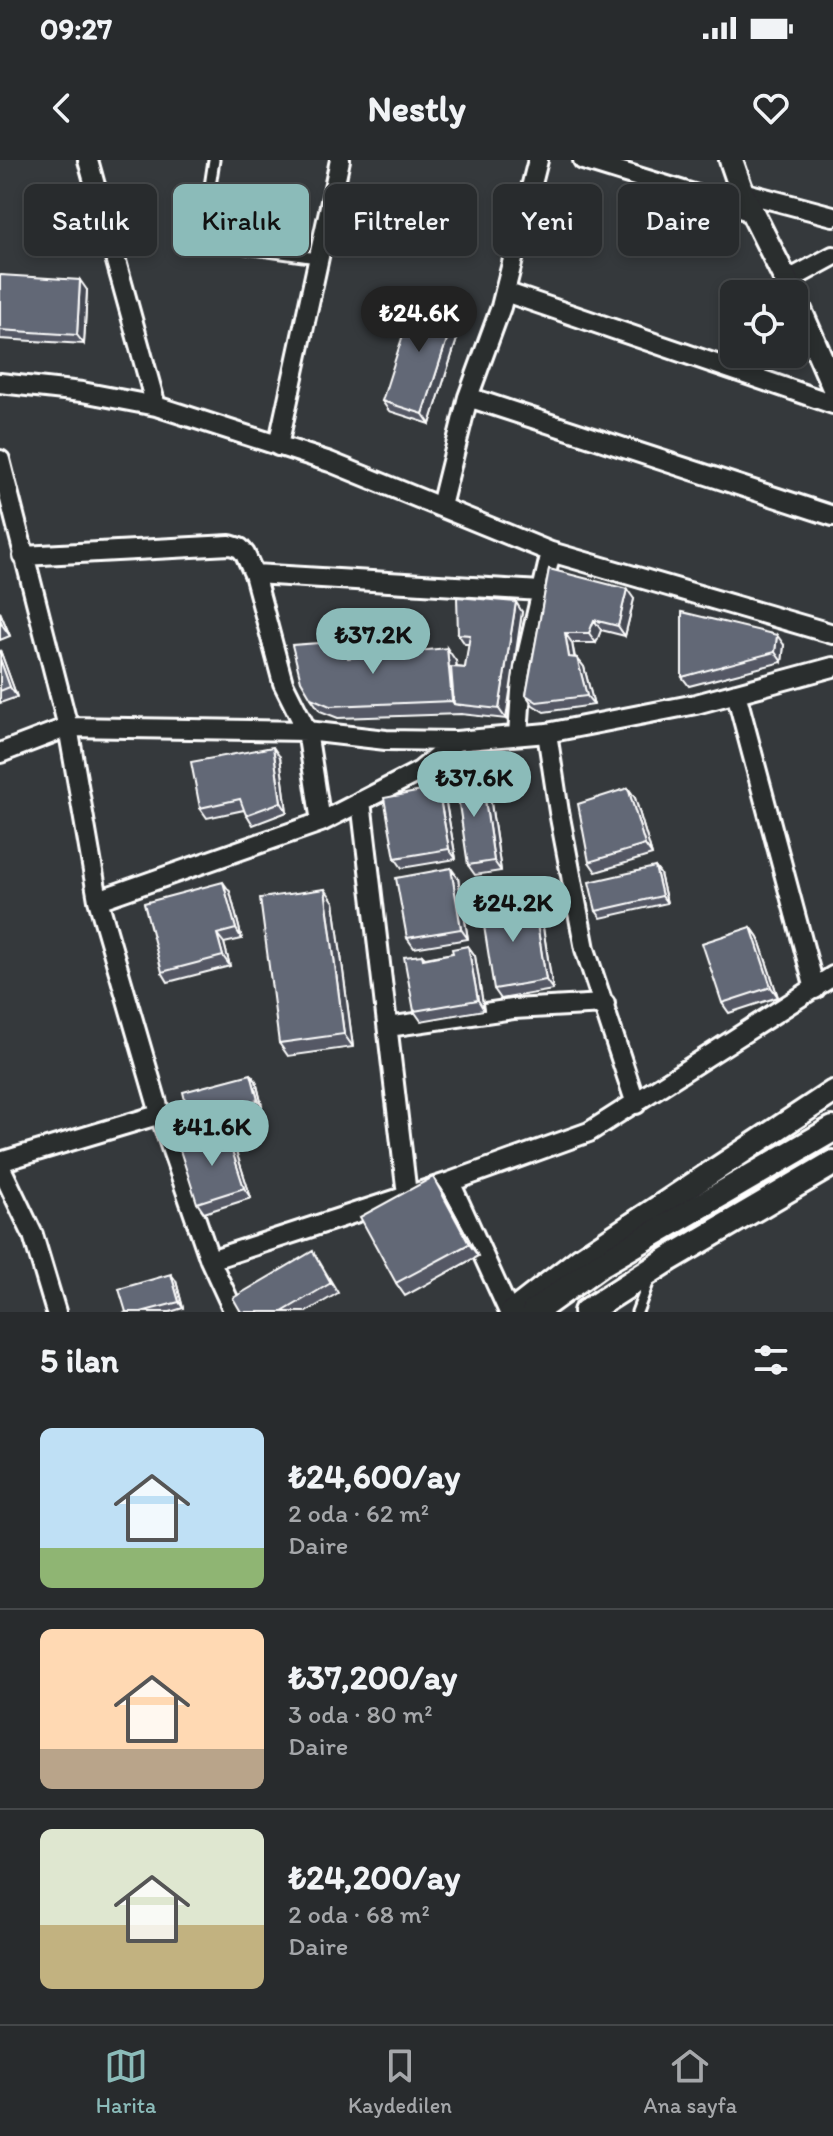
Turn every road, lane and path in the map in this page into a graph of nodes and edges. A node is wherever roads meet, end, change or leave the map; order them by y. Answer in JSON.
{"nodes":[{"id":1,"x":88,"y":160,"type":"edge"},
{"id":2,"x":214,"y":160,"type":"edge"},
{"id":3,"x":340,"y":160,"type":"edge"},
{"id":4,"x":538,"y":160,"type":"edge"},
{"id":5,"x":583,"y":160,"type":"edge"},
{"id":6,"x":731,"y":160,"type":"edge"},
{"id":7,"x":747,"y":202,"type":"junction"},
{"id":8,"x":833,"y":216,"type":"edge"},
{"id":9,"x":833,"y":256,"type":"edge"},
{"id":10,"x":317,"y":258,"type":"junction"},
{"id":11,"x":786,"y":280,"type":"edge"},
{"id":12,"x":804,"y":280,"type":"edge"},
{"id":13,"x":505,"y":292,"type":"junction"},
{"id":14,"x":808,"y":329,"type":"edge"},
{"id":15,"x":0,"y":383,"type":"edge"},
{"id":16,"x":833,"y":386,"type":"edge"},
{"id":17,"x":468,"y":397,"type":"junction"},
{"id":18,"x":833,"y":404,"type":"edge"},
{"id":19,"x":156,"y":406,"type":"junction"},
{"id":20,"x":278,"y":446,"type":"junction"},
{"id":21,"x":0,"y":460,"type":"edge"},
{"id":22,"x":441,"y":506,"type":"junction"},
{"id":23,"x":833,"y":516,"type":"edge"},
{"id":24,"x":0,"y":543,"type":"edge"},
{"id":25,"x":21,"y":548,"type":"junction"},
{"id":26,"x":551,"y":552,"type":"junction"},
{"id":27,"x":254,"y":574,"type":"junction"},
{"id":28,"x":541,"y":591,"type":"junction"},
{"id":29,"x":833,"y":634,"type":"edge"},
{"id":30,"x":833,"y":667,"type":"edge"},
{"id":31,"x":736,"y":693,"type":"junction"},
{"id":32,"x":68,"y":727,"type":"junction"},
{"id":33,"x":307,"y":731,"type":"junction"},
{"id":34,"x":547,"y":733,"type":"junction"},
{"id":35,"x":518,"y":735,"type":"junction"},
{"id":36,"x":456,"y":741,"type":"junction"},
{"id":37,"x":0,"y":753,"type":"edge"},
{"id":38,"x":361,"y":801,"type":"junction"},
{"id":39,"x":321,"y":822,"type":"junction"},
{"id":40,"x":98,"y":900,"type":"junction"},
{"id":41,"x":833,"y":976,"type":"edge"},
{"id":42,"x":815,"y":989,"type":"junction"},
{"id":43,"x":605,"y":1004,"type":"junction"},
{"id":44,"x":388,"y":1027,"type":"junction"},
{"id":45,"x":833,"y":1092,"type":"edge"},
{"id":46,"x":636,"y":1104,"type":"junction"},
{"id":47,"x":161,"y":1114,"type":"junction"},
{"id":48,"x":833,"y":1129,"type":"edge"},
{"id":49,"x":833,"y":1163,"type":"edge"},
{"id":50,"x":0,"y":1164,"type":"edge"},
{"id":51,"x":450,"y":1182,"type":"junction"},
{"id":52,"x":407,"y":1195,"type":"junction"},
{"id":53,"x":210,"y":1260,"type":"junction"},
{"id":54,"x":652,"y":1269,"type":"junction"},
{"id":55,"x":56,"y":1312,"type":"edge"},
{"id":56,"x":234,"y":1312,"type":"edge"},
{"id":57,"x":510,"y":1312,"type":"edge"},
{"id":58,"x":534,"y":1312,"type":"edge"},
{"id":59,"x":586,"y":1312,"type":"edge"},
{"id":60,"x":637,"y":1312,"type":"edge"}],
"edges":[{"from":1,"to":19,"type":"street"},
{"from":2,"to":10,"type":"lane"},
{"from":3,"to":10,"type":"street"},
{"from":4,"to":13,"type":"street"},
{"from":5,"to":7,"type":"street"},
{"from":6,"to":7,"type":"street"},
{"from":7,"to":8,"type":"street"},
{"from":7,"to":11,"type":"street"},
{"from":9,"to":12,"type":"street"},
{"from":10,"to":20,"type":"street"},
{"from":13,"to":17,"type":"street"},
{"from":13,"to":18,"type":"street"},
{"from":14,"to":16,"type":"street"},
{"from":15,"to":19,"type":"street"},
{"from":17,"to":22,"type":"street"},
{"from":17,"to":23,"type":"street"},
{"from":19,"to":20,"type":"street"},
{"from":20,"to":22,"type":"street"},
{"from":21,"to":25,"type":"street"},
{"from":22,"to":26,"type":"street"},
{"from":24,"to":25,"type":"street"},
{"from":25,"to":27,"type":"street"},
{"from":25,"to":32,"type":"street"},
{"from":26,"to":28,"type":"street"},
{"from":26,"to":29,"type":"street"},
{"from":27,"to":28,"type":"street"},
{"from":27,"to":33,"type":"street"},
{"from":28,"to":35,"type":"street"},
{"from":30,"to":31,"type":"street"},
{"from":31,"to":34,"type":"street"},
{"from":31,"to":42,"type":"street"},
{"from":32,"to":33,"type":"street"},
{"from":32,"to":37,"type":"street"},
{"from":32,"to":40,"type":"street"},
{"from":33,"to":36,"type":"street"},
{"from":33,"to":39,"type":"street"},
{"from":34,"to":35,"type":"street"},
{"from":34,"to":43,"type":"street"},
{"from":35,"to":36,"type":"street"},
{"from":36,"to":38,"type":"street"},
{"from":38,"to":39,"type":"street"},
{"from":38,"to":44,"type":"street"},
{"from":39,"to":40,"type":"street"},
{"from":40,"to":47,"type":"street"},
{"from":41,"to":42,"type":"street"},
{"from":42,"to":46,"type":"street"},
{"from":43,"to":44,"type":"street"},
{"from":43,"to":46,"type":"street"},
{"from":44,"to":52,"type":"street"},
{"from":45,"to":57,"type":"street"},
{"from":46,"to":51,"type":"street"},
{"from":47,"to":50,"type":"street"},
{"from":47,"to":53,"type":"street"},
{"from":48,"to":58,"type":"main road"},
{"from":49,"to":54,"type":"main road"},
{"from":50,"to":55,"type":"street"},
{"from":51,"to":52,"type":"street"},
{"from":51,"to":57,"type":"street"},
{"from":52,"to":53,"type":"street"},
{"from":53,"to":56,"type":"street"},
{"from":54,"to":59,"type":"main road"},
{"from":54,"to":60,"type":"lane"}]}
